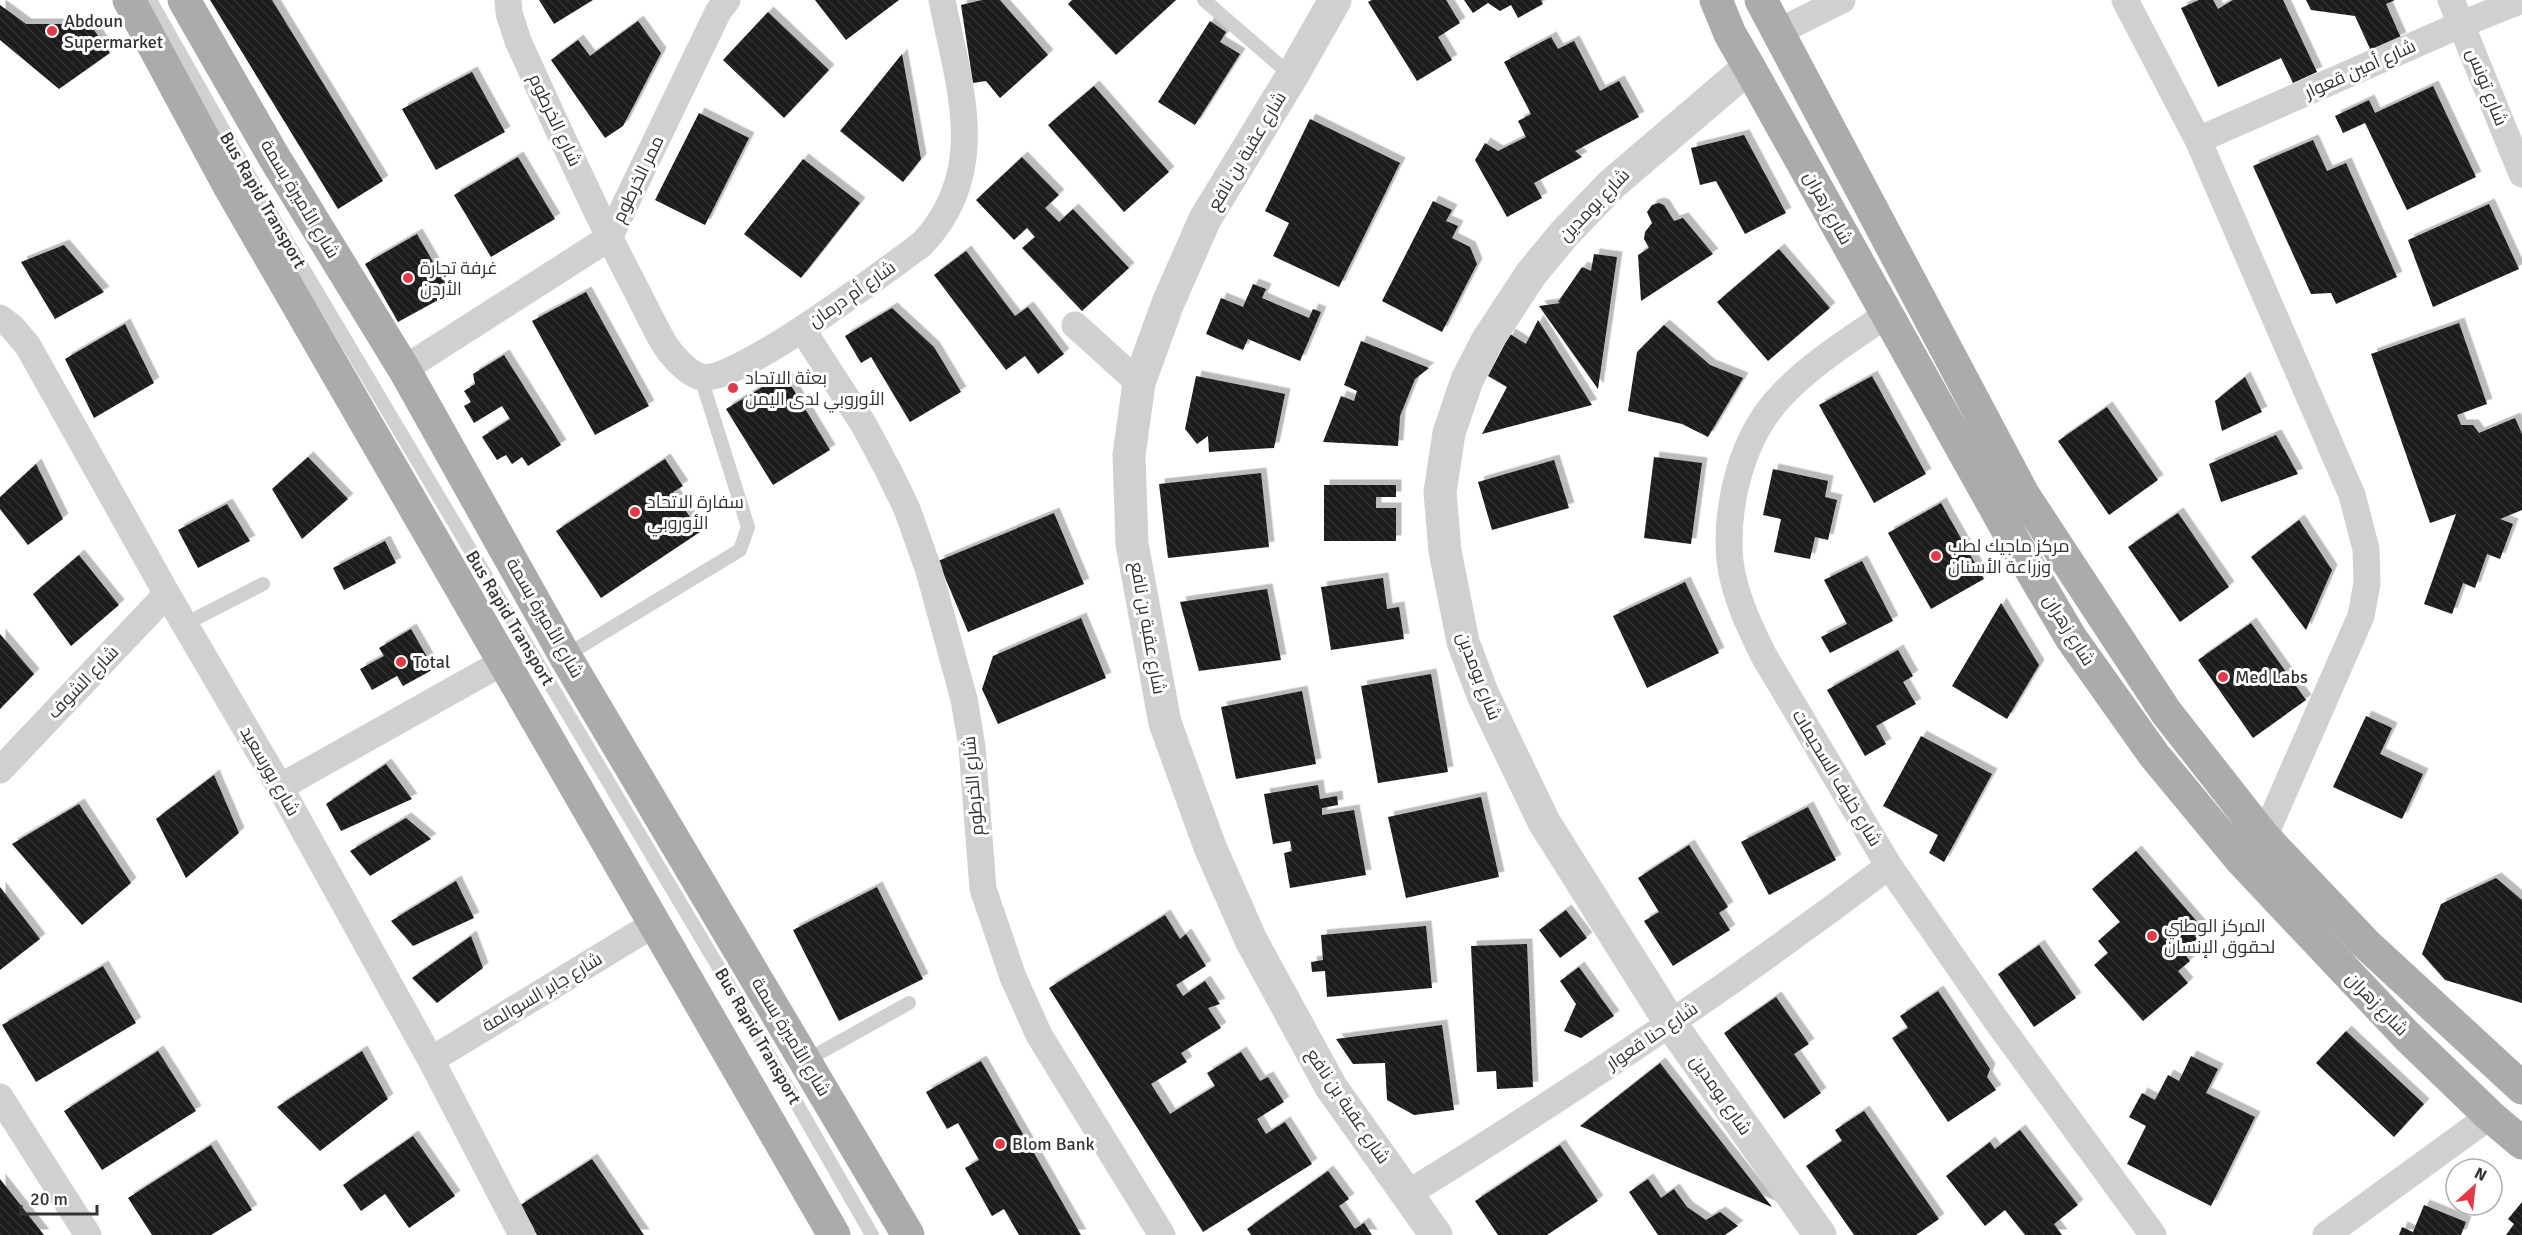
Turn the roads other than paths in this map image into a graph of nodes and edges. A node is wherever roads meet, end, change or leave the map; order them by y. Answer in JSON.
{"nodes":[{"id":1,"x":184,"y":0,"type":"edge"},
{"id":2,"x":508,"y":0,"type":"edge"},
{"id":3,"x":727,"y":0,"type":"edge"},
{"id":4,"x":942,"y":0,"type":"edge"},
{"id":5,"x":1204,"y":0,"type":"edge"},
{"id":6,"x":1335,"y":0,"type":"edge"},
{"id":7,"x":1716,"y":0,"type":"edge"},
{"id":8,"x":1761,"y":0,"type":"edge"},
{"id":9,"x":1842,"y":0,"type":"edge"},
{"id":10,"x":2125,"y":0,"type":"edge"},
{"id":11,"x":2522,"y":0,"type":"edge"},
{"id":12,"x":135,"y":1,"type":"edge"},
{"id":13,"x":2457,"y":12,"type":"edge"},
{"id":14,"x":1778,"y":32,"type":"junction"},
{"id":15,"x":1749,"y":67,"type":"junction"},
{"id":16,"x":1292,"y":76,"type":"junction"},
{"id":17,"x":2198,"y":140,"type":"junction"},
{"id":18,"x":2522,"y":174,"type":"edge"},
{"id":19,"x":609,"y":238,"type":"junction"},
{"id":20,"x":1887,"y":314,"type":"junction"},
{"id":21,"x":0,"y":318,"type":"edge"},
{"id":22,"x":1075,"y":325,"type":"dead end"},
{"id":23,"x":802,"y":329,"type":"junction"},
{"id":24,"x":404,"y":369,"type":"junction"},
{"id":25,"x":701,"y":378,"type":"junction"},
{"id":26,"x":1139,"y":383,"type":"junction"},
{"id":27,"x":263,"y":584,"type":"dead end"},
{"id":28,"x":167,"y":594,"type":"junction"},
{"id":29,"x":184,"y":624,"type":"junction"},
{"id":30,"x":566,"y":656,"type":"junction"},
{"id":31,"x":503,"y":662,"type":"junction"},
{"id":32,"x":0,"y":770,"type":"edge"},
{"id":33,"x":280,"y":787,"type":"junction"},
{"id":34,"x":2264,"y":837,"type":"junction"},
{"id":35,"x":1889,"y":866,"type":"junction"},
{"id":36,"x":654,"y":924,"type":"junction"},
{"id":37,"x":909,"y":1003,"type":"dead end"},
{"id":38,"x":1671,"y":1024,"type":"junction"},
{"id":39,"x":431,"y":1060,"type":"junction"},
{"id":40,"x":805,"y":1061,"type":"junction"},
{"id":41,"x":2522,"y":1088,"type":"edge"},
{"id":42,"x":2,"y":1104,"type":"edge"},
{"id":43,"x":2490,"y":1116,"type":"junction"},
{"id":44,"x":2522,"y":1143,"type":"edge"},
{"id":45,"x":1407,"y":1194,"type":"junction"},
{"id":46,"x":88,"y":1235,"type":"edge"},
{"id":47,"x":522,"y":1235,"type":"edge"},
{"id":48,"x":834,"y":1235,"type":"edge"},
{"id":49,"x":872,"y":1235,"type":"edge"},
{"id":50,"x":908,"y":1235,"type":"edge"},
{"id":51,"x":1162,"y":1235,"type":"edge"},
{"id":52,"x":1436,"y":1235,"type":"edge"},
{"id":53,"x":1820,"y":1235,"type":"edge"},
{"id":54,"x":2153,"y":1235,"type":"edge"},
{"id":55,"x":2326,"y":1235,"type":"edge"}],
"edges":[{"from":1,"to":24,"type":"main road","name":"شارع الأميرة بسمة"},
{"from":2,"to":19,"type":"street","name":"شارع الخرطوم"},
{"from":3,"to":19,"type":"street","name":"ممر الخرطوم"},
{"from":4,"to":23,"type":"street","name":"شارع أم درمان"},
{"from":5,"to":16,"type":"lane"},
{"from":6,"to":16,"type":"street","name":"شارع عقبة بن نافع"},
{"from":7,"to":15,"type":"main road","name":"شارع زهران"},
{"from":8,"to":14,"type":"main road","name":"شارع زهران"},
{"from":9,"to":14,"type":"street"},
{"from":10,"to":17,"type":"street"},
{"from":11,"to":13,"type":"street","name":"شارع أمين قعوار"},
{"from":12,"to":31,"type":"main road"},
{"from":12,"to":49,"type":"lane","name":"Bus Rapid Transport"},
{"from":13,"to":17,"type":"street","name":"شارع أمين قعوار"},
{"from":13,"to":18,"type":"street","name":"شارع تونس"},
{"from":14,"to":34,"type":"main road","name":"شارع زهران"},
{"from":15,"to":20,"type":"main road","name":"شارع زهران"},
{"from":15,"to":38,"type":"street","name":"شارع بومدين"},
{"from":16,"to":26,"type":"street","name":"شارع عقبة بن نافع"},
{"from":17,"to":34,"type":"street"},
{"from":19,"to":24,"type":"street","name":"ممر الخرطوم"},
{"from":19,"to":25,"type":"street"},
{"from":20,"to":35,"type":"street","name":"شارع خليف السحيمات"},
{"from":20,"to":43,"type":"main road","name":"شارع زهران"},
{"from":21,"to":28,"type":"street","name":"شارع بورسعيد"},
{"from":22,"to":26,"type":"street"},
{"from":23,"to":25,"type":"street","name":"شارع أم درمان"},
{"from":23,"to":51,"type":"street","name":"شارع الخرطوم"},
{"from":24,"to":30,"type":"main road","name":"شارع الأميرة بسمة"},
{"from":25,"to":30,"type":"lane"},
{"from":26,"to":45,"type":"street","name":"شارع عقبة بن نافع"},
{"from":27,"to":29,"type":"lane"},
{"from":28,"to":29,"type":"street","name":"شارع بورسعيد"},
{"from":28,"to":32,"type":"street","name":"شارع الشوف"},
{"from":29,"to":33,"type":"street","name":"شارع بورسعيد"},
{"from":30,"to":40,"type":"main road","name":"شارع الأميرة بسمة"},
{"from":31,"to":33,"type":"street"},
{"from":31,"to":36,"type":"main road"},
{"from":33,"to":39,"type":"street","name":"شارع بورسعيد"},
{"from":34,"to":41,"type":"main road","name":"شارع زهران"},
{"from":35,"to":38,"type":"street","name":"شارع حنا قعوار"},
{"from":35,"to":54,"type":"street","name":"شارع خليف السحيمات"},
{"from":36,"to":39,"type":"street","name":"شارع جابر السوالمة"},
{"from":36,"to":48,"type":"main road"},
{"from":37,"to":40,"type":"lane"},
{"from":38,"to":45,"type":"street","name":"شارع حنا قعوار"},
{"from":38,"to":53,"type":"street","name":"شارع بومدين"},
{"from":39,"to":47,"type":"street","name":"شارع بورسعيد"},
{"from":40,"to":50,"type":"main road","name":"شارع الأميرة بسمة"},
{"from":42,"to":46,"type":"street"},
{"from":43,"to":44,"type":"main road","name":"شارع زهران"},
{"from":43,"to":55,"type":"street"},
{"from":45,"to":52,"type":"street","name":"شارع عقبة بن نافع"}]}
